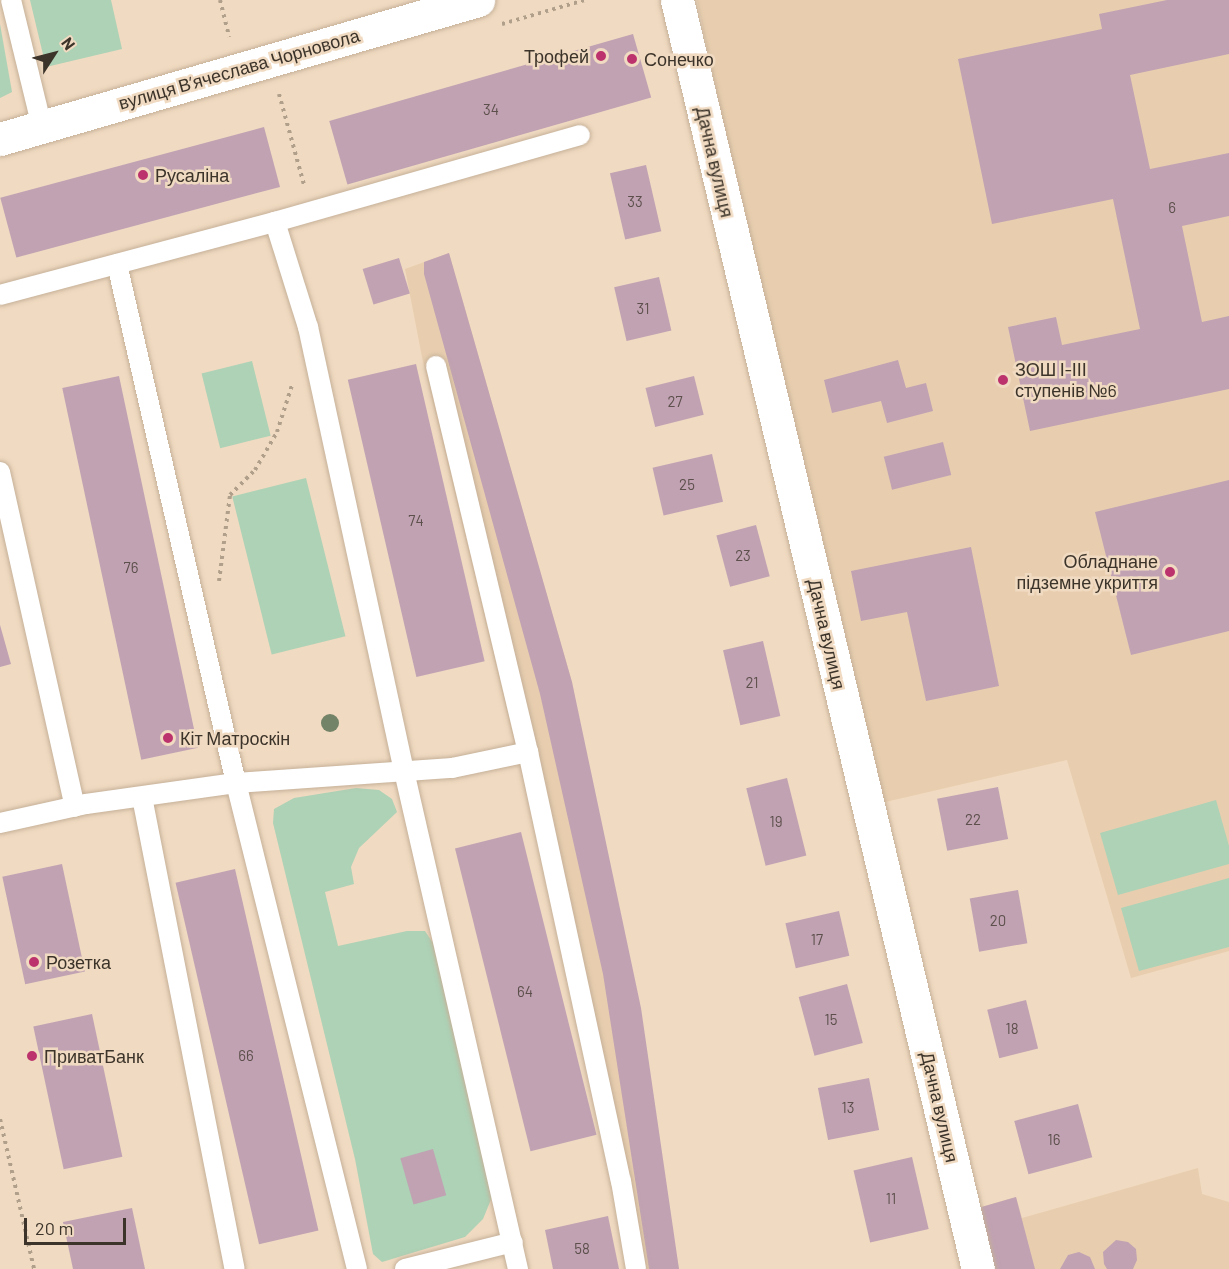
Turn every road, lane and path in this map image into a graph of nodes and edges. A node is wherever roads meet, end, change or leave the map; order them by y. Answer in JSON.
{"nodes":[{"id":1,"x":11,"y":0,"type":"edge"},
{"id":2,"x":220,"y":0,"type":"edge"},
{"id":3,"x":478,"y":0,"type":"edge"},
{"id":4,"x":676,"y":0,"type":"edge"},
{"id":5,"x":230,"y":40,"type":"dead end"},
{"id":6,"x":278,"y":90,"type":"dead end"},
{"id":7,"x":42,"y":127,"type":"junction"},
{"id":8,"x":580,"y":135,"type":"dead end"},
{"id":9,"x":0,"y":139,"type":"edge"},
{"id":10,"x":296,"y":158,"type":"dead end"},
{"id":11,"x":275,"y":222,"type":"junction"},
{"id":12,"x":117,"y":264,"type":"junction"},
{"id":13,"x":0,"y":295,"type":"edge"},
{"id":14,"x":436,"y":366,"type":"dead end"},
{"id":15,"x":293,"y":381,"type":"dead end"},
{"id":16,"x":0,"y":472,"type":"edge"},
{"id":17,"x":218,"y":588,"type":"dead end"},
{"id":18,"x":528,"y":752,"type":"junction"},
{"id":19,"x":405,"y":771,"type":"junction"},
{"id":20,"x":237,"y":783,"type":"junction"},
{"id":21,"x":142,"y":796,"type":"junction"},
{"id":22,"x":75,"y":807,"type":"junction"},
{"id":23,"x":0,"y":823,"type":"edge"},
{"id":24,"x":0,"y":1119,"type":"edge"},
{"id":25,"x":513,"y":1242,"type":"junction"},
{"id":26,"x":34,"y":1269,"type":"edge"},
{"id":27,"x":235,"y":1269,"type":"edge"},
{"id":28,"x":357,"y":1269,"type":"edge"},
{"id":29,"x":405,"y":1269,"type":"edge"},
{"id":30,"x":518,"y":1269,"type":"edge"},
{"id":31,"x":636,"y":1269,"type":"edge"},
{"id":32,"x":978,"y":1269,"type":"edge"}],
"edges":[{"from":1,"to":7,"type":"lane"},
{"from":2,"to":5,"type":"path"},
{"from":3,"to":7,"type":"street","name":"вулиця Вʼячеслава Чорновола"},
{"from":4,"to":32,"type":"street","name":"Дачна вулиця"},
{"from":6,"to":10,"type":"path"},
{"from":7,"to":9,"type":"street","name":"вулиця Вʼячеслава Чорновола"},
{"from":8,"to":11,"type":"lane"},
{"from":11,"to":12,"type":"lane"},
{"from":11,"to":19,"type":"lane"},
{"from":12,"to":13,"type":"lane"},
{"from":12,"to":20,"type":"lane"},
{"from":14,"to":18,"type":"lane"},
{"from":15,"to":17,"type":"path"},
{"from":16,"to":22,"type":"lane"},
{"from":18,"to":19,"type":"lane"},
{"from":18,"to":31,"type":"lane"},
{"from":19,"to":20,"type":"lane"},
{"from":19,"to":25,"type":"lane"},
{"from":20,"to":21,"type":"lane"},
{"from":20,"to":28,"type":"lane"},
{"from":21,"to":22,"type":"lane"},
{"from":21,"to":27,"type":"lane"},
{"from":22,"to":23,"type":"lane"},
{"from":24,"to":26,"type":"path"},
{"from":25,"to":29,"type":"lane"},
{"from":25,"to":30,"type":"lane"}]}
